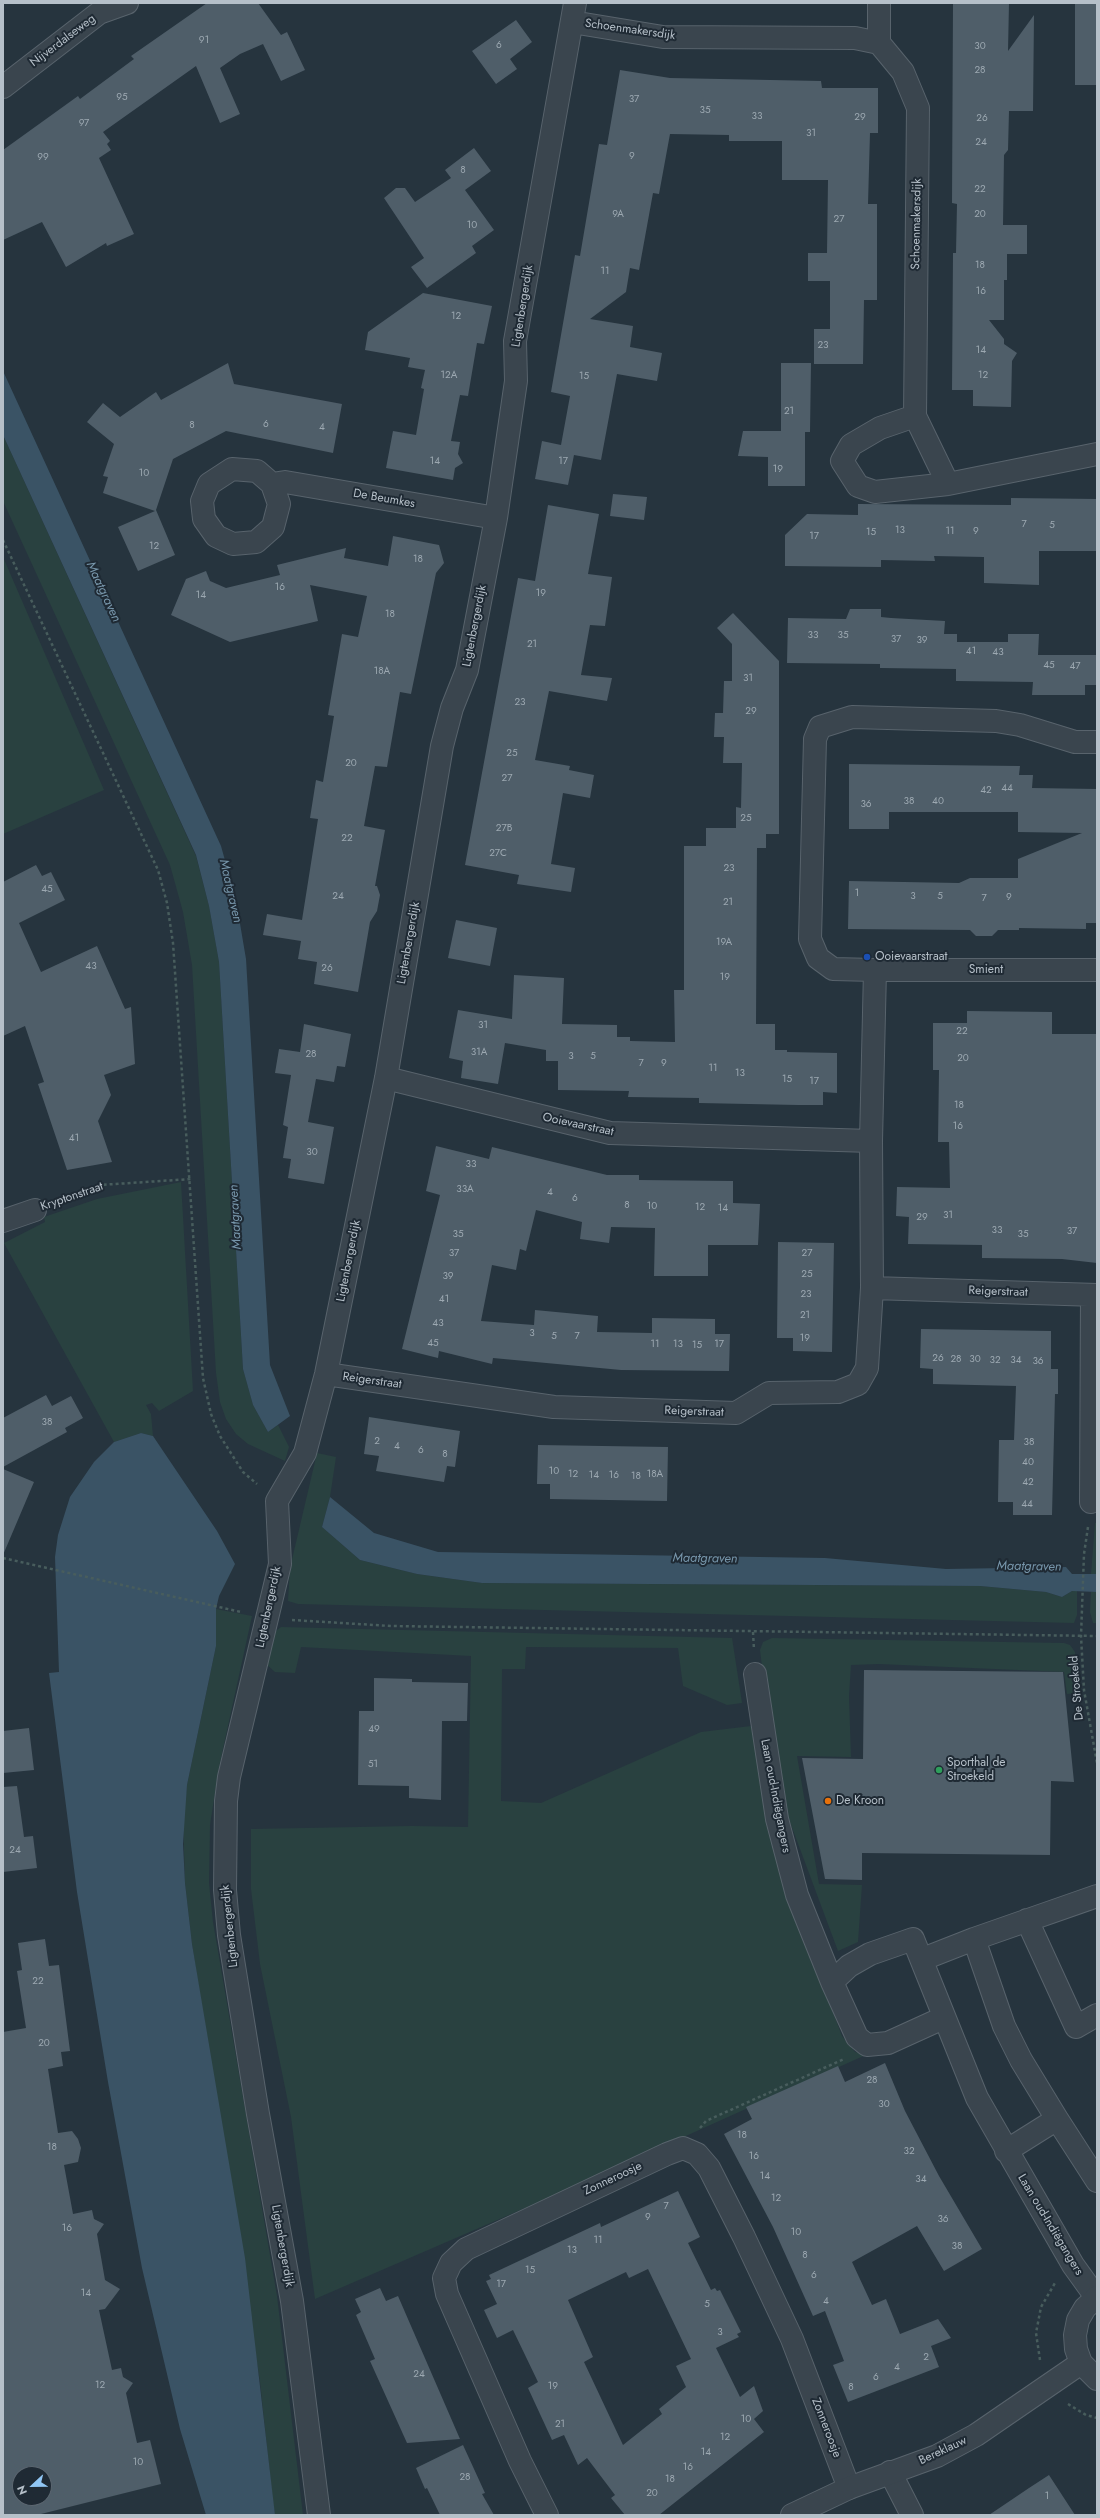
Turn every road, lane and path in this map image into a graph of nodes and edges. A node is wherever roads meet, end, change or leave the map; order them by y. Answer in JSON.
{"nodes":[{"id":1,"x":127,"y":3,"type":"edge"},
{"id":2,"x":879,"y":3,"type":"edge"},
{"id":3,"x":574,"y":13,"type":"edge"},
{"id":4,"x":878,"y":43,"type":"junction"},
{"id":5,"x":3,"y":87,"type":"edge"},
{"id":6,"x":915,"y":416,"type":"junction"},
{"id":7,"x":1097,"y":454,"type":"edge"},
{"id":8,"x":272,"y":484,"type":"dead end"},
{"id":9,"x":948,"y":484,"type":"junction"},
{"id":10,"x":496,"y":518,"type":"junction"},
{"id":11,"x":3,"y":540,"type":"edge"},
{"id":12,"x":1097,"y":742,"type":"edge"},
{"id":13,"x":875,"y":970,"type":"junction"},
{"id":14,"x":1097,"y":970,"type":"edge"},
{"id":15,"x":386,"y":1078,"type":"junction"},
{"id":16,"x":871,"y":1141,"type":"junction"},
{"id":17,"x":191,"y":1179,"type":"junction"},
{"id":18,"x":34,"y":1210,"type":"joint"},
{"id":19,"x":3,"y":1221,"type":"edge"},
{"id":20,"x":872,"y":1288,"type":"junction"},
{"id":21,"x":1095,"y":1295,"type":"edge"},
{"id":22,"x":326,"y":1374,"type":"junction"},
{"id":23,"x":277,"y":1501,"type":"junction"},
{"id":24,"x":1091,"y":1502,"type":"dead end"},
{"id":25,"x":1084,"y":1554,"type":"dead end"},
{"id":26,"x":3,"y":1558,"type":"edge"},
{"id":27,"x":221,"y":1609,"type":"dead end"},
{"id":28,"x":268,"y":1618,"type":"junction"},
{"id":29,"x":1082,"y":1636,"type":"junction"},
{"id":30,"x":1097,"y":1636,"type":"edge"},
{"id":31,"x":755,"y":1674,"type":"dead end"},
{"id":32,"x":1097,"y":1763,"type":"edge"},
{"id":33,"x":1097,"y":1896,"type":"edge"},
{"id":34,"x":1027,"y":1920,"type":"junction"},
{"id":35,"x":974,"y":1939,"type":"junction"},
{"id":36,"x":923,"y":1959,"type":"junction"},
{"id":37,"x":832,"y":1982,"type":"junction"},
{"id":38,"x":1097,"y":2015,"type":"edge"},
{"id":39,"x":943,"y":2018,"type":"junction"},
{"id":40,"x":857,"y":2037,"type":"junction"},
{"id":41,"x":1058,"y":2119,"type":"junction"},
{"id":42,"x":683,"y":2148,"type":"junction"},
{"id":43,"x":1006,"y":2151,"type":"junction"},
{"id":44,"x":1097,"y":2181,"type":"edge"},
{"id":45,"x":1096,"y":2297,"type":"edge"},
{"id":46,"x":1081,"y":2363,"type":"junction"},
{"id":47,"x":1097,"y":2379,"type":"edge"},
{"id":48,"x":890,"y":2472,"type":"junction"},
{"id":49,"x":848,"y":2488,"type":"junction"},
{"id":50,"x":319,"y":2515,"type":"edge"},
{"id":51,"x":547,"y":2515,"type":"edge"},
{"id":52,"x":792,"y":2515,"type":"edge"},
{"id":53,"x":912,"y":2515,"type":"edge"}],
"edges":[{"from":1,"to":5,"type":"street","name":"Nijverdalseweg"},
{"from":2,"to":4,"type":"street"},
{"from":3,"to":4,"type":"street","name":"Schoenmakersdijk"},
{"from":3,"to":10,"type":"street","name":"Ligtenbergerdijk"},
{"from":4,"to":6,"type":"street","name":"Schoenmakersdijk"},
{"from":6,"to":9,"type":"street","name":"Schoenmakersdijk"},
{"from":6,"to":9,"type":"street"},
{"from":7,"to":9,"type":"street"},
{"from":8,"to":10,"type":"street","name":"De Beumkes"},
{"from":10,"to":15,"type":"street","name":"Ligtenbergerdijk"},
{"from":11,"to":17,"type":"path"},
{"from":12,"to":13,"type":"street"},
{"from":13,"to":14,"type":"street","name":"Smient"},
{"from":13,"to":16,"type":"street"},
{"from":15,"to":16,"type":"street","name":"Ooievaarstraat"},
{"from":15,"to":22,"type":"street","name":"Ligtenbergerdijk"},
{"from":16,"to":20,"type":"street"},
{"from":17,"to":18,"type":"path","name":"Kryptonstraat"},
{"from":17,"to":23,"type":"path"},
{"from":18,"to":19,"type":"street","name":"Kryptonstraat"},
{"from":20,"to":21,"type":"street","name":"Reigerstraat"},
{"from":20,"to":22,"type":"street","name":"Reigerstraat"},
{"from":21,"to":24,"type":"street","name":"Reigerstraat"},
{"from":22,"to":23,"type":"street","name":"Ligtenbergerdijk"},
{"from":23,"to":28,"type":"street","name":"Ligtenbergerdijk"},
{"from":25,"to":29,"type":"path","name":"De Stroekeld"},
{"from":26,"to":27,"type":"path"},
{"from":28,"to":29,"type":"path"},
{"from":28,"to":50,"type":"street","name":"Ligtenbergerdijk"},
{"from":29,"to":30,"type":"path"},
{"from":29,"to":32,"type":"path","name":"De Stroekeld"},
{"from":31,"to":37,"type":"street","name":"Laan oud-Indiëgangers"},
{"from":33,"to":34,"type":"street"},
{"from":34,"to":35,"type":"street"},
{"from":34,"to":38,"type":"street"},
{"from":35,"to":36,"type":"street"},
{"from":35,"to":41,"type":"street"},
{"from":36,"to":37,"type":"street","name":"Laan oud-Indiëgangers"},
{"from":36,"to":39,"type":"street","name":"Laan oud-Indiëgangers"},
{"from":37,"to":40,"type":"street","name":"Laan oud-Indiëgangers"},
{"from":39,"to":40,"type":"street"},
{"from":39,"to":43,"type":"street","name":"Laan oud-Indiëgangers"},
{"from":40,"to":42,"type":"path"},
{"from":41,"to":43,"type":"street"},
{"from":41,"to":44,"type":"street"},
{"from":42,"to":49,"type":"street","name":"Zonneroosje"},
{"from":42,"to":51,"type":"street","name":"Zonneroosje"},
{"from":43,"to":45,"type":"street","name":"Laan oud-Indiëgangers"},
{"from":45,"to":46,"type":"street"},
{"from":46,"to":47,"type":"street"},
{"from":46,"to":48,"type":"street","name":"Bereklauw"},
{"from":48,"to":49,"type":"street","name":"Bereklauw"},
{"from":48,"to":53,"type":"street"},
{"from":49,"to":52,"type":"street","name":"Bereklauw"}]}
